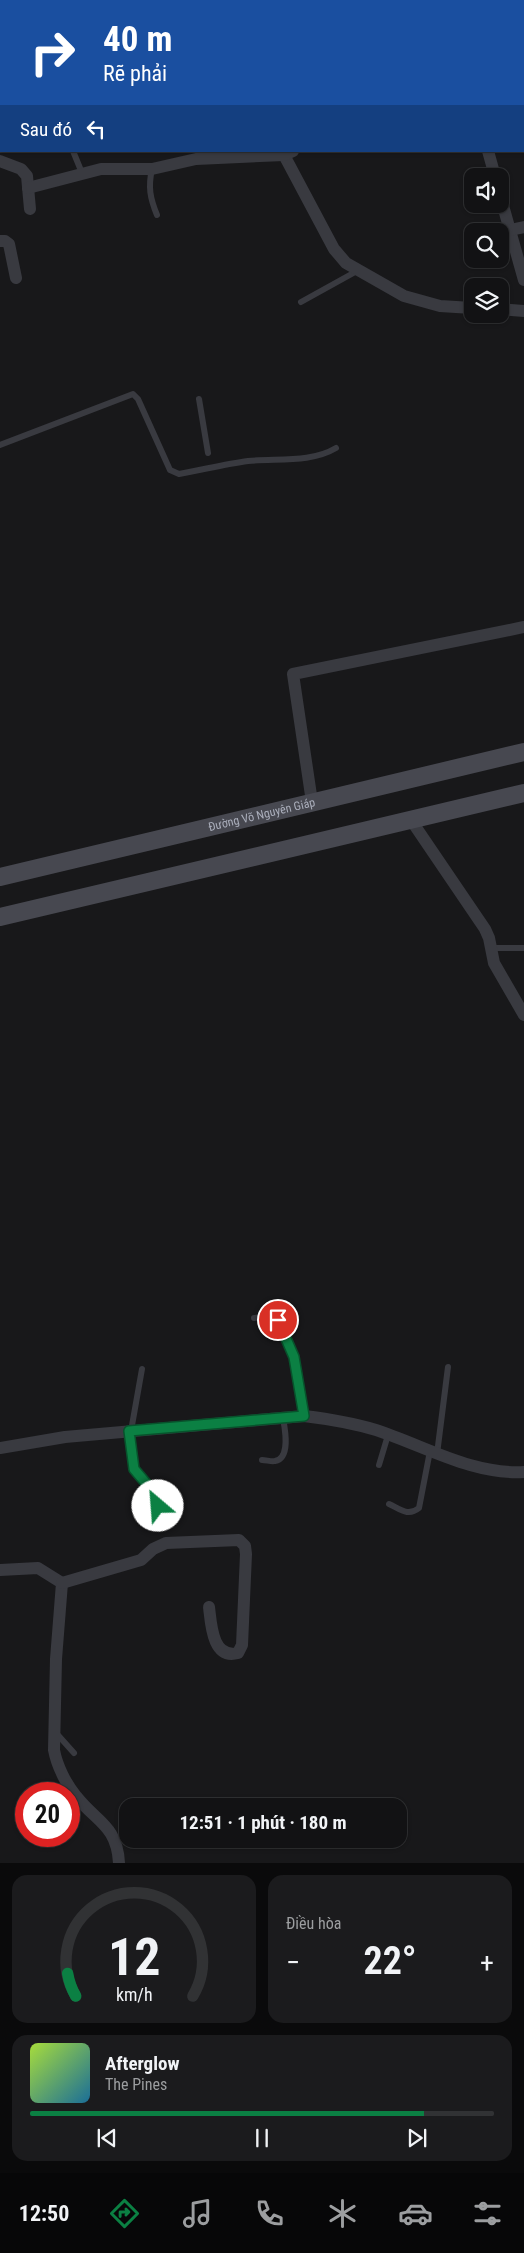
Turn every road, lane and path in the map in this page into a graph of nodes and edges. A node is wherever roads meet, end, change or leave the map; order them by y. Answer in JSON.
{"nodes":[{"id":1,"x":74,"y":152,"type":"edge"},
{"id":2,"x":488,"y":152,"type":"edge"},
{"id":3,"x":289,"y":153,"type":"edge"},
{"id":4,"x":0,"y":161,"type":"edge"},
{"id":5,"x":493,"y":168,"type":"edge"},
{"id":6,"x":152,"y":169,"type":"junction"},
{"id":7,"x":82,"y":173,"type":"junction"},
{"id":8,"x":28,"y":188,"type":"junction"},
{"id":9,"x":30,"y":209,"type":"dead end"},
{"id":10,"x":505,"y":213,"type":"edge"},
{"id":11,"x":157,"y":215,"type":"dead end"},
{"id":12,"x":524,"y":227,"type":"edge"},
{"id":13,"x":510,"y":230,"type":"junction"},
{"id":14,"x":0,"y":241,"type":"edge"},
{"id":15,"x":358,"y":271,"type":"junction"},
{"id":16,"x":16,"y":278,"type":"dead end"},
{"id":17,"x":524,"y":280,"type":"edge"},
{"id":18,"x":301,"y":302,"type":"dead end"},
{"id":19,"x":464,"y":308,"type":"edge"},
{"id":20,"x":509,"y":309,"type":"edge"},
{"id":21,"x":524,"y":310,"type":"edge"},
{"id":22,"x":199,"y":399,"type":"dead end"},
{"id":23,"x":0,"y":445,"type":"edge"},
{"id":24,"x":336,"y":448,"type":"dead end"},
{"id":25,"x":208,"y":453,"type":"dead end"},
{"id":26,"x":524,"y":627,"type":"edge"},
{"id":27,"x":524,"y":752,"type":"edge"},
{"id":28,"x":524,"y":793,"type":"edge"},
{"id":29,"x":312,"y":802,"type":"junction"},
{"id":30,"x":411,"y":820,"type":"junction"},
{"id":31,"x":0,"y":877,"type":"edge"},
{"id":32,"x":0,"y":917,"type":"edge"},
{"id":33,"x":491,"y":948,"type":"junction"},
{"id":34,"x":524,"y":948,"type":"edge"},
{"id":35,"x":524,"y":1015,"type":"edge"},
{"id":36,"x":254,"y":1318,"type":"dead end"},
{"id":37,"x":448,"y":1367,"type":"dead end"},
{"id":38,"x":142,"y":1369,"type":"dead end"},
{"id":39,"x":304,"y":1416,"type":"junction"},
{"id":40,"x":283,"y":1418,"type":"junction"},
{"id":41,"x":130,"y":1431,"type":"junction"},
{"id":42,"x":388,"y":1435,"type":"junction"},
{"id":43,"x":0,"y":1448,"type":"edge"},
{"id":44,"x":434,"y":1452,"type":"junction"},
{"id":45,"x":262,"y":1460,"type":"dead end"},
{"id":46,"x":379,"y":1465,"type":"dead end"},
{"id":47,"x":524,"y":1472,"type":"edge"},
{"id":48,"x":390,"y":1504,"type":"dead end"},
{"id":49,"x":158,"y":1506,"type":"dead end"},
{"id":50,"x":0,"y":1570,"type":"edge"},
{"id":51,"x":62,"y":1583,"type":"junction"},
{"id":52,"x":209,"y":1607,"type":"dead end"},
{"id":53,"x":55,"y":1730,"type":"junction"},
{"id":54,"x":74,"y":1753,"type":"dead end"},
{"id":55,"x":119,"y":1863,"type":"edge"}],
"edges":[{"from":1,"to":7,"type":"lane"},
{"from":2,"to":5,"type":"street"},
{"from":3,"to":6,"type":"street"},
{"from":3,"to":15,"type":"street"},
{"from":4,"to":8,"type":"street"},
{"from":6,"to":7,"type":"street"},
{"from":6,"to":11,"type":"lane"},
{"from":7,"to":8,"type":"street"},
{"from":8,"to":9,"type":"street"},
{"from":10,"to":13,"type":"street"},
{"from":12,"to":13,"type":"street"},
{"from":13,"to":17,"type":"street"},
{"from":14,"to":16,"type":"street"},
{"from":15,"to":18,"type":"lane"},
{"from":15,"to":19,"type":"street"},
{"from":20,"to":21,"type":"street"},
{"from":22,"to":25,"type":"lane"},
{"from":23,"to":24,"type":"lane"},
{"from":26,"to":29,"type":"street"},
{"from":27,"to":29,"type":"main road","name":"Đường Võ Nguyên Giáp"},
{"from":28,"to":30,"type":"main road"},
{"from":29,"to":31,"type":"main road","name":"Đường Võ Nguyên Giáp"},
{"from":30,"to":32,"type":"main road"},
{"from":30,"to":33,"type":"street"},
{"from":33,"to":34,"type":"lane"},
{"from":33,"to":35,"type":"street"},
{"from":36,"to":39,"type":"lane"},
{"from":37,"to":44,"type":"lane"},
{"from":38,"to":41,"type":"lane"},
{"from":39,"to":40,"type":"street"},
{"from":39,"to":42,"type":"street"},
{"from":40,"to":41,"type":"street"},
{"from":40,"to":45,"type":"lane"},
{"from":41,"to":43,"type":"street"},
{"from":41,"to":49,"type":"lane"},
{"from":42,"to":44,"type":"street"},
{"from":42,"to":46,"type":"lane"},
{"from":44,"to":47,"type":"street"},
{"from":44,"to":48,"type":"lane"},
{"from":50,"to":51,"type":"street"},
{"from":51,"to":52,"type":"street"},
{"from":51,"to":53,"type":"street"},
{"from":53,"to":54,"type":"lane"},
{"from":53,"to":55,"type":"street"}]}
